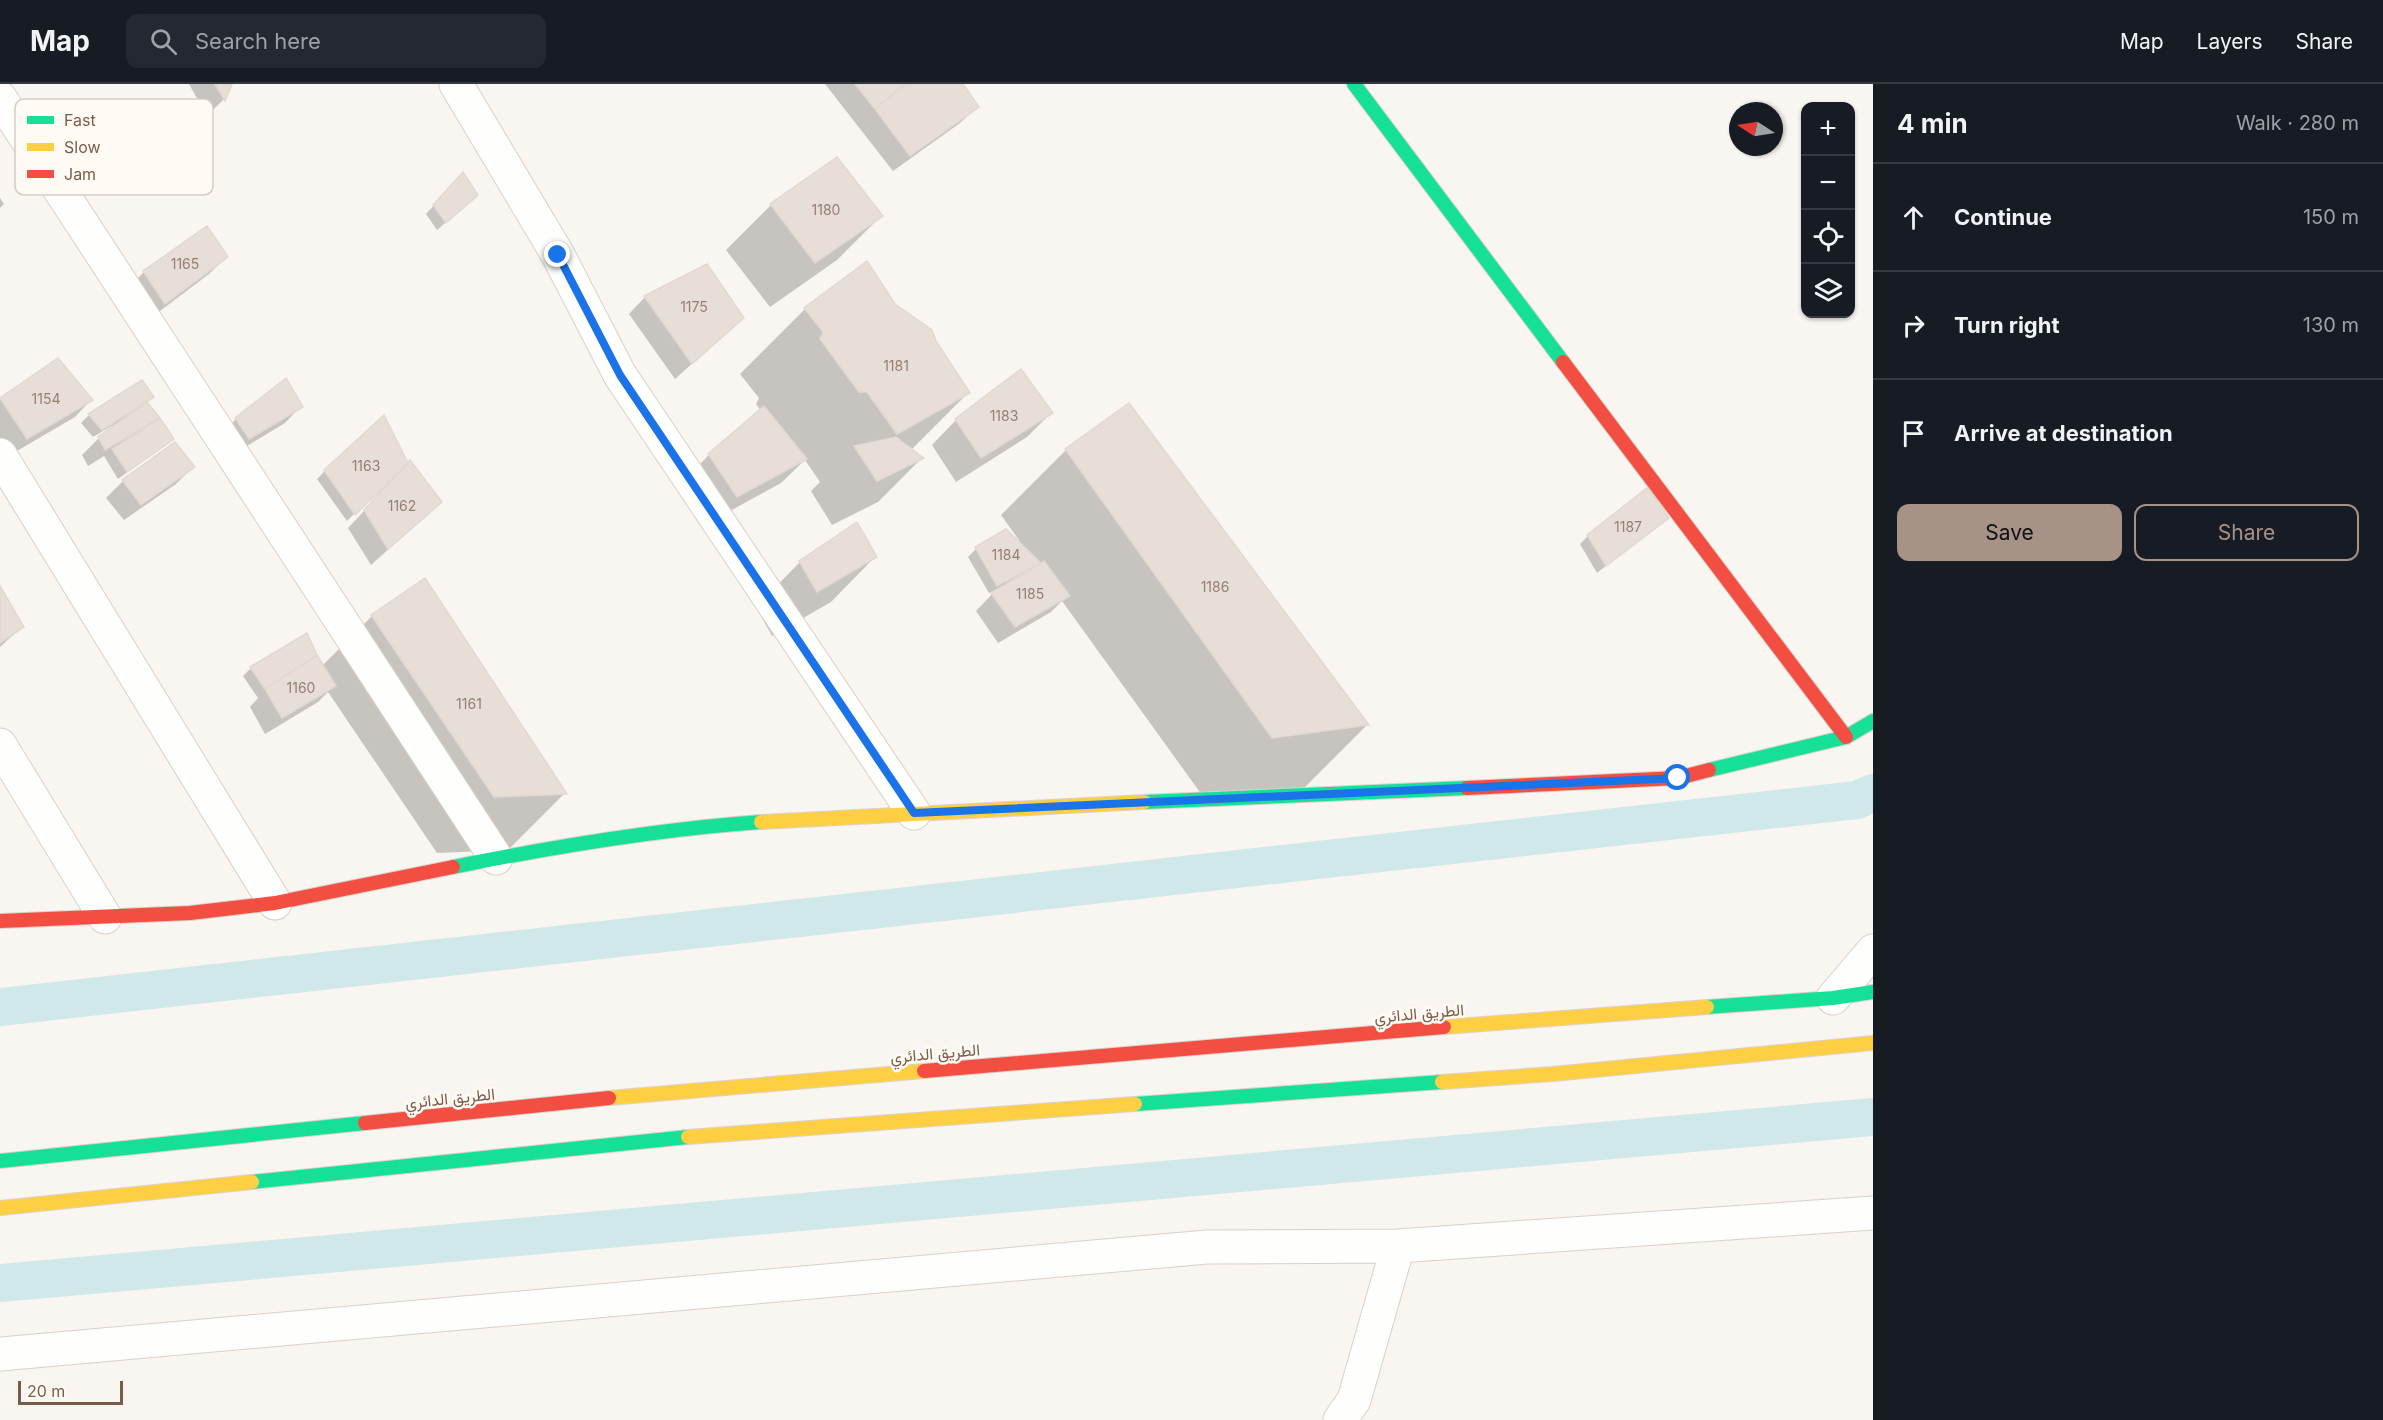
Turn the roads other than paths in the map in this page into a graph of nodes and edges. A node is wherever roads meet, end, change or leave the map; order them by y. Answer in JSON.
{"nodes":[{"id":1,"x":456,"y":84,"type":"edge"},
{"id":2,"x":1354,"y":84,"type":"edge"},
{"id":3,"x":0,"y":98,"type":"edge"},
{"id":4,"x":15,"y":121,"type":"edge"},
{"id":5,"x":63,"y":195,"type":"edge"},
{"id":6,"x":0,"y":455,"type":"edge"},
{"id":7,"x":1873,"y":721,"type":"edge"},
{"id":8,"x":1846,"y":737,"type":"junction"},
{"id":9,"x":0,"y":745,"type":"edge"},
{"id":10,"x":914,"y":813,"type":"junction"},
{"id":11,"x":496,"y":858,"type":"junction"},
{"id":12,"x":275,"y":903,"type":"junction"},
{"id":13,"x":105,"y":917,"type":"junction"},
{"id":14,"x":0,"y":921,"type":"edge"},
{"id":15,"x":1873,"y":951,"type":"edge"},
{"id":16,"x":1873,"y":992,"type":"edge"},
{"id":17,"x":1833,"y":998,"type":"junction"},
{"id":18,"x":1873,"y":1043,"type":"edge"},
{"id":19,"x":0,"y":1161,"type":"edge"},
{"id":20,"x":0,"y":1208,"type":"edge"},
{"id":21,"x":1873,"y":1213,"type":"edge"},
{"id":22,"x":1398,"y":1246,"type":"junction"},
{"id":23,"x":0,"y":1354,"type":"edge"},
{"id":24,"x":1340,"y":1420,"type":"edge"}],
"edges":[{"from":1,"to":10,"type":"street"},
{"from":2,"to":8,"type":"main road"},
{"from":3,"to":4,"type":"street"},
{"from":5,"to":11,"type":"street"},
{"from":6,"to":12,"type":"street"},
{"from":7,"to":8,"type":"main road"},
{"from":8,"to":10,"type":"main road"},
{"from":9,"to":13,"type":"street"},
{"from":10,"to":11,"type":"main road"},
{"from":11,"to":12,"type":"main road"},
{"from":12,"to":13,"type":"main road"},
{"from":13,"to":14,"type":"main road"},
{"from":15,"to":17,"type":"street"},
{"from":16,"to":17,"type":"main road","name":"الطريق الدائري"},
{"from":17,"to":19,"type":"main road","name":"الطريق الدائري"},
{"from":18,"to":20,"type":"main road"},
{"from":21,"to":22,"type":"street"},
{"from":22,"to":23,"type":"street"},
{"from":22,"to":24,"type":"street"}]}
